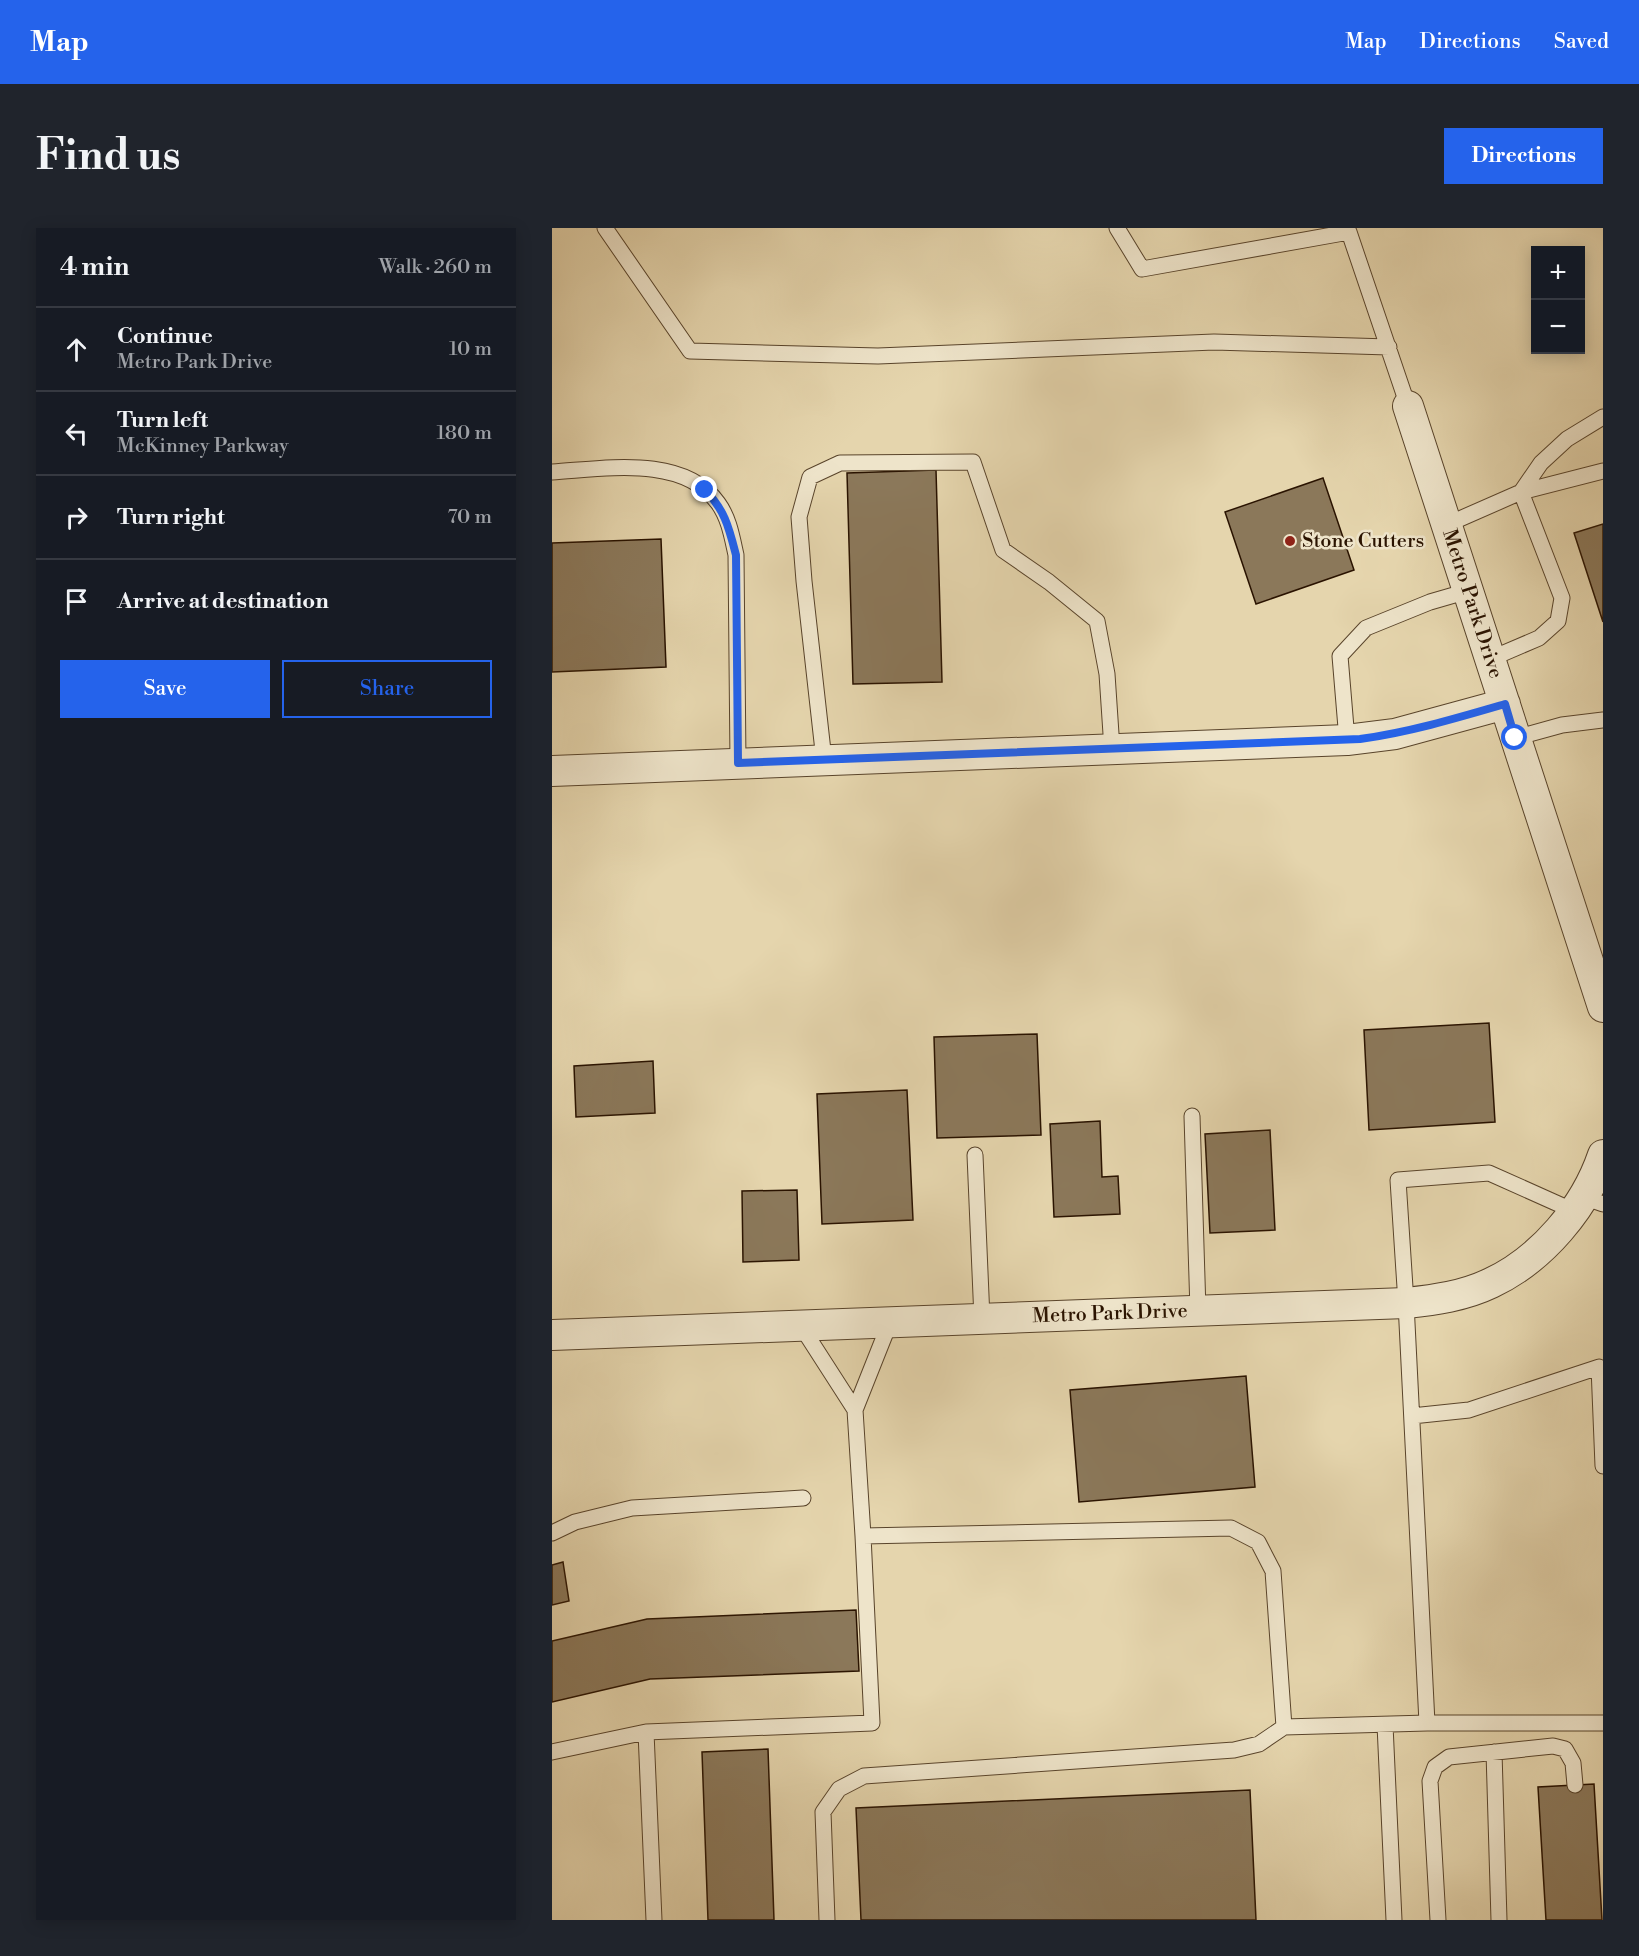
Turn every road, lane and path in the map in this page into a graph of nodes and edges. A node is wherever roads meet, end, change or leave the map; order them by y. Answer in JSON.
{"nodes":[{"id":1,"x":605,"y":228,"type":"edge"},
{"id":2,"x":1117,"y":228,"type":"edge"},
{"id":3,"x":1389,"y":347,"type":"junction"},
{"id":4,"x":1408,"y":406,"type":"joint"},
{"id":5,"x":1603,"y":417,"type":"edge"},
{"id":6,"x":1603,"y":471,"type":"edge"},
{"id":7,"x":552,"y":472,"type":"edge"},
{"id":8,"x":1521,"y":492,"type":"junction"},
{"id":9,"x":1446,"y":525,"type":"junction"},
{"id":10,"x":1468,"y":591,"type":"junction"},
{"id":11,"x":1490,"y":659,"type":"junction"},
{"id":12,"x":1505,"y":704,"type":"junction"},
{"id":13,"x":1603,"y":720,"type":"edge"},
{"id":14,"x":1515,"y":738,"type":"junction"},
{"id":15,"x":1347,"y":740,"type":"junction"},
{"id":16,"x":1112,"y":750,"type":"junction"},
{"id":17,"x":824,"y":760,"type":"junction"},
{"id":18,"x":738,"y":763,"type":"junction"},
{"id":19,"x":552,"y":771,"type":"edge"},
{"id":20,"x":1603,"y":1006,"type":"edge"},
{"id":21,"x":1192,"y":1116,"type":"dead end"},
{"id":22,"x":975,"y":1155,"type":"dead end"},
{"id":23,"x":1603,"y":1155,"type":"edge"},
{"id":24,"x":1587,"y":1204,"type":"edge"},
{"id":25,"x":1406,"y":1303,"type":"junction"},
{"id":26,"x":1198,"y":1311,"type":"junction"},
{"id":27,"x":982,"y":1319,"type":"junction"},
{"id":28,"x":890,"y":1322,"type":"junction"},
{"id":29,"x":801,"y":1326,"type":"junction"},
{"id":30,"x":552,"y":1335,"type":"edge"},
{"id":31,"x":855,"y":1410,"type":"junction"},
{"id":32,"x":1412,"y":1416,"type":"junction"},
{"id":33,"x":1603,"y":1466,"type":"edge"},
{"id":34,"x":803,"y":1498,"type":"dead end"},
{"id":35,"x":552,"y":1533,"type":"edge"},
{"id":36,"x":863,"y":1536,"type":"junction"},
{"id":37,"x":1427,"y":1723,"type":"junction"},
{"id":38,"x":1603,"y":1723,"type":"edge"},
{"id":39,"x":1385,"y":1725,"type":"junction"},
{"id":40,"x":1284,"y":1727,"type":"junction"},
{"id":41,"x":646,"y":1732,"type":"junction"},
{"id":42,"x":552,"y":1752,"type":"edge"},
{"id":43,"x":1494,"y":1752,"type":"junction"},
{"id":44,"x":1575,"y":1785,"type":"dead end"},
{"id":45,"x":654,"y":1920,"type":"edge"},
{"id":46,"x":827,"y":1920,"type":"edge"},
{"id":47,"x":1394,"y":1920,"type":"edge"},
{"id":48,"x":1438,"y":1920,"type":"edge"},
{"id":49,"x":1499,"y":1920,"type":"edge"}],
"edges":[{"from":1,"to":3,"type":"lane"},
{"from":2,"to":3,"type":"lane"},
{"from":3,"to":4,"type":"lane"},
{"from":4,"to":9,"type":"street","name":"Metro Park Drive"},
{"from":5,"to":8,"type":"lane"},
{"from":6,"to":8,"type":"lane"},
{"from":7,"to":18,"type":"lane"},
{"from":8,"to":9,"type":"lane"},
{"from":8,"to":11,"type":"lane"},
{"from":9,"to":10,"type":"street","name":"Metro Park Drive"},
{"from":10,"to":11,"type":"street","name":"Metro Park Drive"},
{"from":10,"to":15,"type":"lane"},
{"from":11,"to":12,"type":"street","name":"Metro Park Drive"},
{"from":12,"to":14,"type":"street","name":"Metro Park Drive"},
{"from":12,"to":15,"type":"street"},
{"from":13,"to":14,"type":"lane"},
{"from":14,"to":20,"type":"street","name":"Metro Park Drive"},
{"from":15,"to":16,"type":"street"},
{"from":16,"to":17,"type":"street"},
{"from":16,"to":17,"type":"lane"},
{"from":17,"to":18,"type":"street"},
{"from":18,"to":19,"type":"street"},
{"from":21,"to":26,"type":"lane"},
{"from":22,"to":27,"type":"lane"},
{"from":23,"to":24,"type":"street","name":"Metro Park Drive"},
{"from":24,"to":25,"type":"street","name":"Metro Park Drive"},
{"from":24,"to":25,"type":"lane"},
{"from":25,"to":26,"type":"street","name":"Metro Park Drive"},
{"from":25,"to":32,"type":"lane"},
{"from":26,"to":27,"type":"street","name":"Metro Park Drive"},
{"from":27,"to":28,"type":"street","name":"Metro Park Drive"},
{"from":28,"to":29,"type":"street","name":"Metro Park Drive"},
{"from":28,"to":31,"type":"lane"},
{"from":29,"to":30,"type":"street","name":"Metro Park Drive"},
{"from":29,"to":31,"type":"lane"},
{"from":31,"to":36,"type":"lane"},
{"from":32,"to":33,"type":"lane"},
{"from":32,"to":37,"type":"lane"},
{"from":34,"to":35,"type":"lane"},
{"from":36,"to":40,"type":"lane"},
{"from":36,"to":41,"type":"lane"},
{"from":37,"to":38,"type":"lane"},
{"from":37,"to":39,"type":"lane"},
{"from":39,"to":40,"type":"lane"},
{"from":39,"to":47,"type":"lane"},
{"from":40,"to":46,"type":"lane"},
{"from":41,"to":42,"type":"lane"},
{"from":41,"to":45,"type":"lane"},
{"from":43,"to":44,"type":"lane"},
{"from":43,"to":48,"type":"lane"},
{"from":43,"to":49,"type":"lane"}]}
